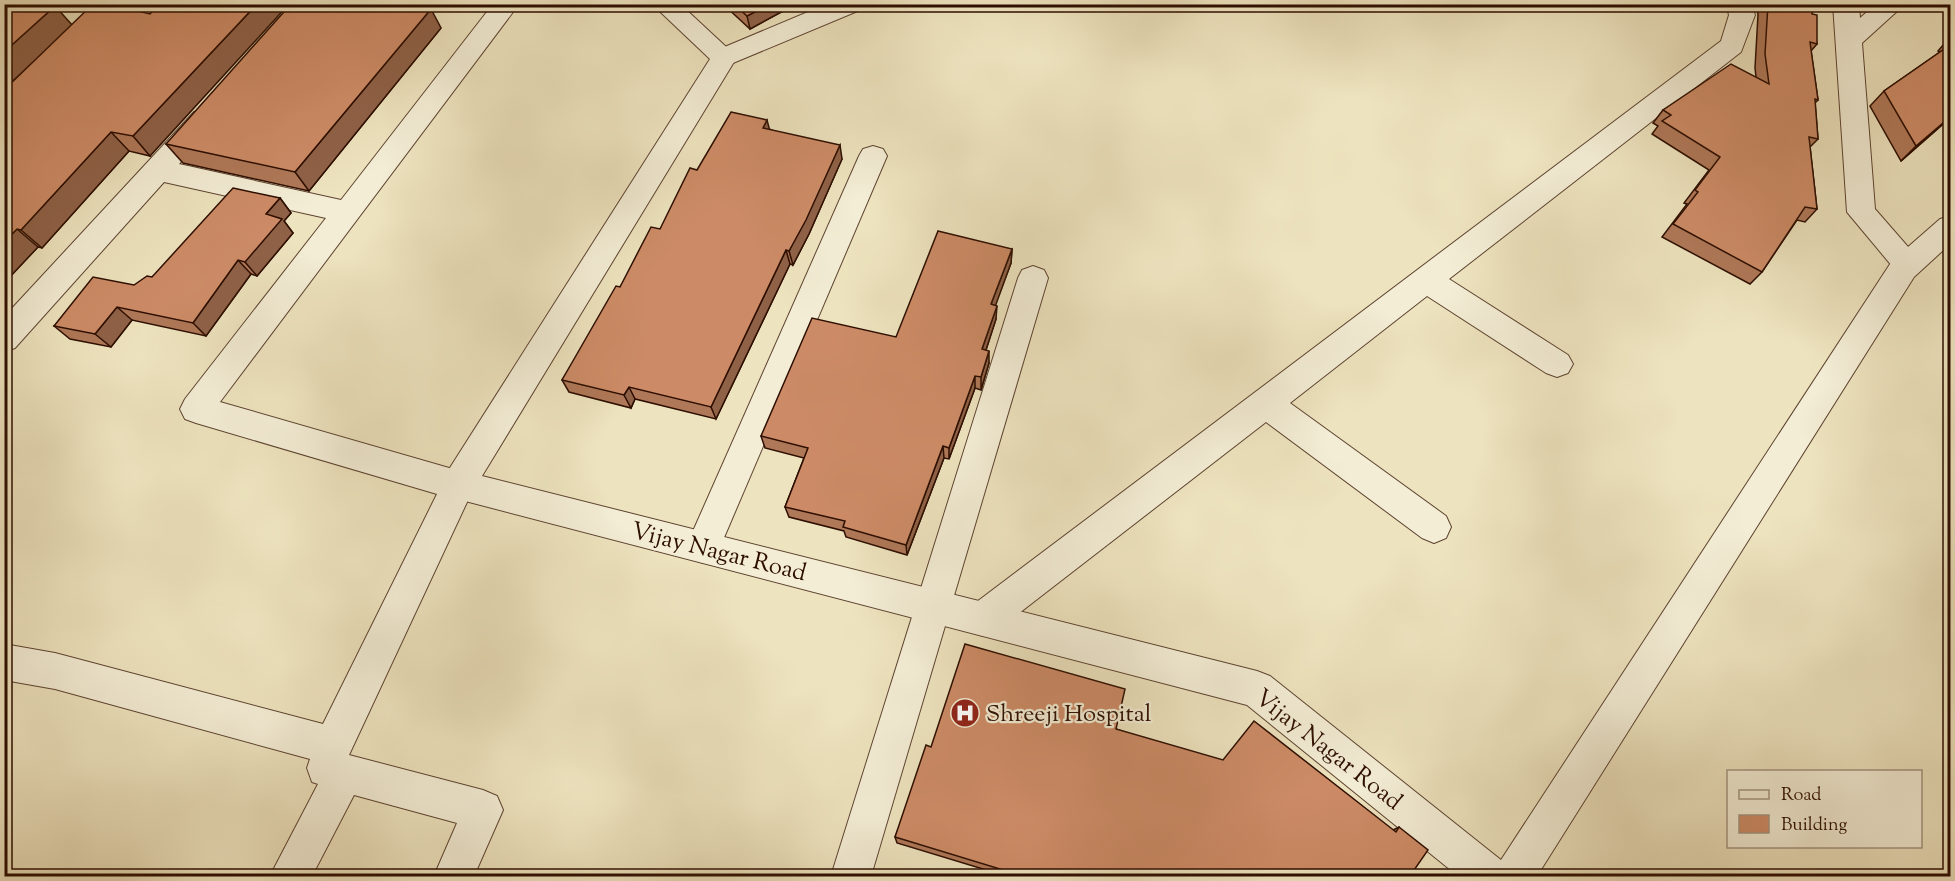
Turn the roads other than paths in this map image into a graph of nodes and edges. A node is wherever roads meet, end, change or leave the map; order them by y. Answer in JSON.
{"nodes":[{"id":1,"x":507,"y":4,"type":"edge"},
{"id":2,"x":664,"y":4,"type":"edge"},
{"id":3,"x":851,"y":4,"type":"edge"},
{"id":4,"x":1738,"y":4,"type":"edge"},
{"id":5,"x":1846,"y":4,"type":"edge"},
{"id":6,"x":1893,"y":4,"type":"edge"},
{"id":7,"x":1849,"y":40,"type":"junction"},
{"id":8,"x":724,"y":57,"type":"junction"},
{"id":9,"x":221,"y":100,"type":"edge"},
{"id":10,"x":873,"y":156,"type":"dead end"},
{"id":11,"x":158,"y":170,"type":"junction"},
{"id":12,"x":347,"y":212,"type":"junction"},
{"id":13,"x":1950,"y":227,"type":"edge"},
{"id":14,"x":1908,"y":264,"type":"junction"},
{"id":15,"x":1033,"y":278,"type":"dead end"},
{"id":16,"x":1426,"y":280,"type":"junction"},
{"id":17,"x":10,"y":326,"type":"edge"},
{"id":18,"x":1557,"y":364,"type":"dead end"},
{"id":19,"x":1265,"y":403,"type":"junction"},
{"id":20,"x":458,"y":485,"type":"junction"},
{"id":21,"x":1434,"y":527,"type":"dead end"},
{"id":22,"x":703,"y":547,"type":"junction"},
{"id":23,"x":931,"y":605,"type":"junction"},
{"id":24,"x":983,"y":619,"type":"junction"},
{"id":25,"x":4,"y":662,"type":"edge"},
{"id":26,"x":339,"y":760,"type":"junction"},
{"id":27,"x":290,"y":876,"type":"edge"},
{"id":28,"x":454,"y":876,"type":"edge"},
{"id":29,"x":850,"y":876,"type":"edge"},
{"id":30,"x":1489,"y":876,"type":"edge"},
{"id":31,"x":1514,"y":876,"type":"edge"}],
"edges":[{"from":1,"to":12,"type":"street"},
{"from":2,"to":8,"type":"street"},
{"from":3,"to":8,"type":"street"},
{"from":4,"to":16,"type":"street"},
{"from":5,"to":7,"type":"street"},
{"from":6,"to":7,"type":"street"},
{"from":7,"to":14,"type":"street"},
{"from":8,"to":20,"type":"street"},
{"from":9,"to":11,"type":"street"},
{"from":10,"to":22,"type":"street"},
{"from":11,"to":12,"type":"street"},
{"from":11,"to":17,"type":"street"},
{"from":12,"to":20,"type":"street","name":"Vijay Nagar Road"},
{"from":13,"to":14,"type":"street"},
{"from":14,"to":31,"type":"street"},
{"from":15,"to":23,"type":"street"},
{"from":16,"to":18,"type":"street"},
{"from":16,"to":19,"type":"street"},
{"from":19,"to":21,"type":"street"},
{"from":19,"to":24,"type":"street"},
{"from":20,"to":22,"type":"street","name":"Vijay Nagar Road"},
{"from":20,"to":26,"type":"street"},
{"from":22,"to":23,"type":"street","name":"Vijay Nagar Road"},
{"from":23,"to":24,"type":"street","name":"Vijay Nagar Road"},
{"from":23,"to":29,"type":"street"},
{"from":24,"to":30,"type":"street","name":"Vijay Nagar Road"},
{"from":25,"to":26,"type":"street"},
{"from":26,"to":27,"type":"street"},
{"from":26,"to":28,"type":"street"}]}
